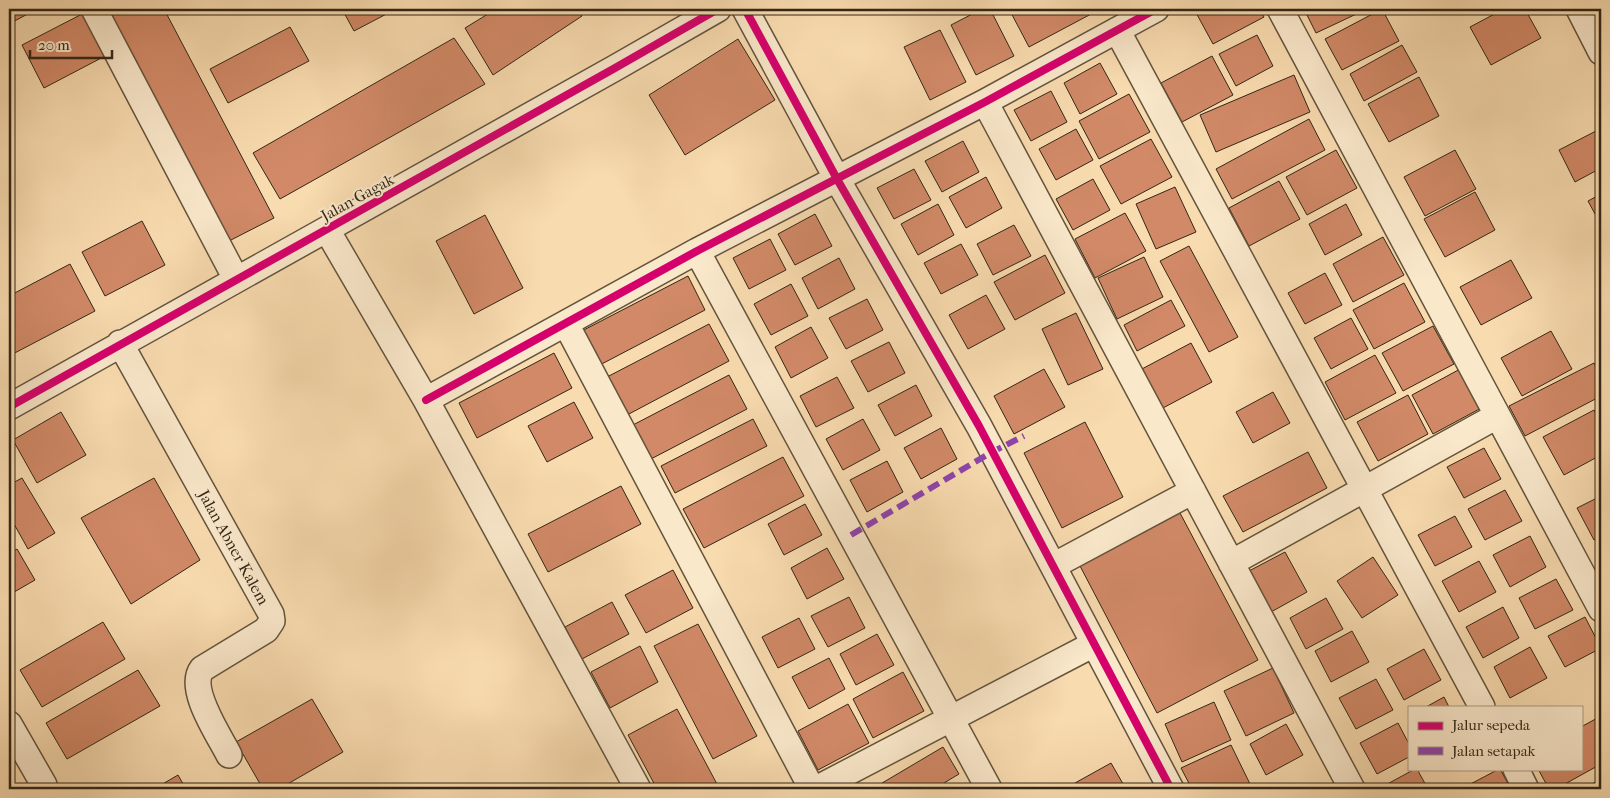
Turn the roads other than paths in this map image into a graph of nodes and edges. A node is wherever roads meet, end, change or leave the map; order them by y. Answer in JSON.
{"nodes":[{"id":1,"x":94,"y":9,"type":"edge"},
{"id":2,"x":718,"y":9,"type":"edge"},
{"id":3,"x":745,"y":9,"type":"edge"},
{"id":4,"x":1156,"y":9,"type":"edge"},
{"id":5,"x":1280,"y":9,"type":"edge"},
{"id":6,"x":1579,"y":9,"type":"edge"},
{"id":7,"x":1117,"y":30,"type":"junction"},
{"id":8,"x":1601,"y":52,"type":"edge"},
{"id":9,"x":985,"y":102,"type":"junction"},
{"id":10,"x":837,"y":179,"type":"junction"},
{"id":11,"x":327,"y":230,"type":"junction"},
{"id":12,"x":697,"y":252,"type":"junction"},
{"id":13,"x":236,"y":279,"type":"junction"},
{"id":14,"x":566,"y":324,"type":"junction"},
{"id":15,"x":120,"y":343,"type":"junction"},
{"id":16,"x":426,"y":400,"type":"junction"},
{"id":17,"x":9,"y":407,"type":"edge"},
{"id":18,"x":1497,"y":416,"type":"junction"},
{"id":19,"x":1364,"y":489,"type":"junction"},
{"id":20,"x":1193,"y":492,"type":"junction"},
{"id":21,"x":1231,"y":563,"type":"junction"},
{"id":22,"x":1053,"y":566,"type":"junction"},
{"id":23,"x":1601,"y":610,"type":"edge"},
{"id":24,"x":1094,"y":644,"type":"junction"},
{"id":25,"x":1481,"y":706,"type":"edge"},
{"id":26,"x":951,"y":719,"type":"junction"},
{"id":27,"x":9,"y":724,"type":"edge"},
{"id":28,"x":229,"y":755,"type":"dead end"},
{"id":29,"x":1516,"y":770,"type":"edge"},
{"id":30,"x":44,"y":785,"type":"dead end"},
{"id":31,"x":638,"y":789,"type":"edge"},
{"id":32,"x":812,"y":789,"type":"edge"},
{"id":33,"x":816,"y":789,"type":"edge"},
{"id":34,"x":989,"y":789,"type":"edge"},
{"id":35,"x":1171,"y":789,"type":"edge"},
{"id":36,"x":1352,"y":789,"type":"edge"},
{"id":37,"x":1526,"y":789,"type":"edge"}],
"edges":[{"from":1,"to":13,"type":"street"},
{"from":2,"to":11,"type":"street","name":"Jalan Gagak"},
{"from":3,"to":10,"type":"street"},
{"from":4,"to":7,"type":"street"},
{"from":5,"to":18,"type":"street"},
{"from":6,"to":8,"type":"street"},
{"from":7,"to":9,"type":"street"},
{"from":7,"to":19,"type":"street"},
{"from":9,"to":10,"type":"street"},
{"from":9,"to":20,"type":"street"},
{"from":10,"to":12,"type":"street"},
{"from":10,"to":22,"type":"street"},
{"from":11,"to":13,"type":"street","name":"Jalan Gagak"},
{"from":11,"to":16,"type":"street"},
{"from":12,"to":14,"type":"street"},
{"from":12,"to":26,"type":"street"},
{"from":13,"to":15,"type":"street","name":"Jalan Gagak"},
{"from":14,"to":16,"type":"street"},
{"from":14,"to":32,"type":"street"},
{"from":15,"to":17,"type":"street","name":"Jalan Gagak"},
{"from":15,"to":28,"type":"street","name":"Jalan Abner Kalem"},
{"from":16,"to":31,"type":"street"},
{"from":18,"to":19,"type":"street"},
{"from":18,"to":23,"type":"street"},
{"from":19,"to":21,"type":"street"},
{"from":19,"to":25,"type":"street"},
{"from":20,"to":21,"type":"street"},
{"from":20,"to":22,"type":"street"},
{"from":21,"to":36,"type":"street"},
{"from":22,"to":24,"type":"street"},
{"from":24,"to":26,"type":"street"},
{"from":24,"to":35,"type":"street"},
{"from":26,"to":33,"type":"street"},
{"from":26,"to":34,"type":"street"},
{"from":27,"to":30,"type":"street"},
{"from":29,"to":37,"type":"street"}]}
